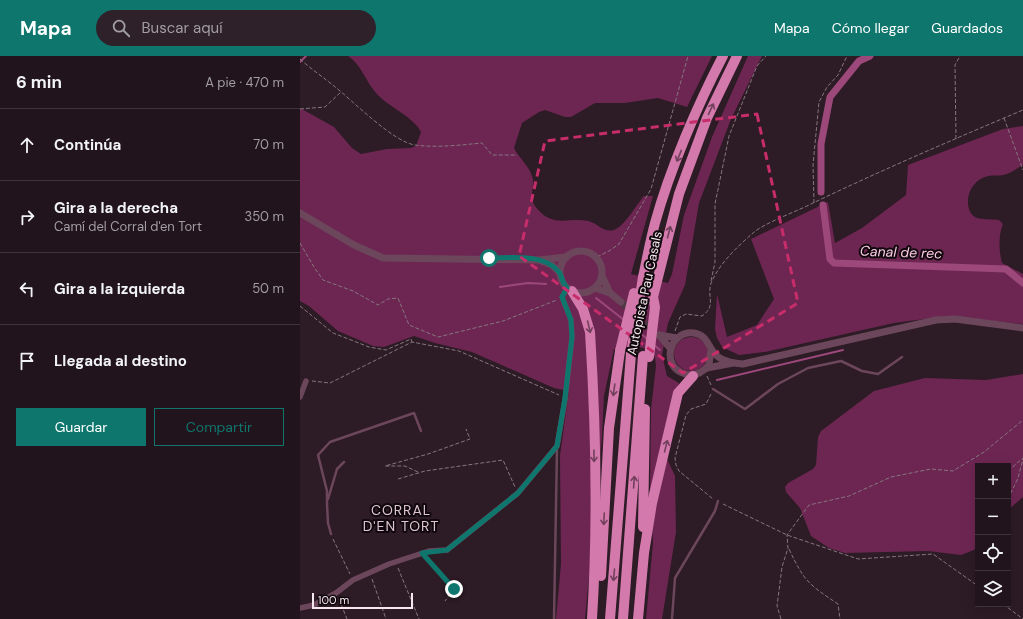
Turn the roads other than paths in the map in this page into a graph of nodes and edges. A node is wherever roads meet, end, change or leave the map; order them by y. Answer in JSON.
{"nodes":[{"id":1,"x":723,"y":56,"type":"edge"},
{"id":2,"x":737,"y":56,"type":"edge"},
{"id":3,"x":300,"y":212,"type":"edge"},
{"id":4,"x":566,"y":256,"type":"junction"},
{"id":5,"x":539,"y":260,"type":"junction"},
{"id":6,"x":560,"y":272,"type":"junction"},
{"id":7,"x":602,"y":276,"type":"junction"},
{"id":8,"x":640,"y":276,"type":"junction"},
{"id":9,"x":595,"y":288,"type":"junction"},
{"id":10,"x":570,"y":290,"type":"junction"},
{"id":11,"x":610,"y":292,"type":"junction"},
{"id":12,"x":622,"y":302,"type":"tunnel mouth"},
{"id":13,"x":1023,"y":328,"type":"edge"},
{"id":14,"x":678,"y":337,"type":"junction"},
{"id":15,"x":670,"y":348,"type":"junction"},
{"id":16,"x":711,"y":349,"type":"junction"},
{"id":17,"x":646,"y":356,"type":"junction"},
{"id":18,"x":902,"y":357,"type":"dead end"},
{"id":19,"x":733,"y":363,"type":"junction"},
{"id":20,"x":707,"y":368,"type":"junction"},
{"id":21,"x":693,"y":376,"type":"junction"},
{"id":22,"x":306,"y":381,"type":"road end"},
{"id":23,"x":713,"y":389,"type":"dead end"},
{"id":24,"x":300,"y":397,"type":"edge"},
{"id":25,"x":421,"y":431,"type":"dead end"},
{"id":26,"x":557,"y":446,"type":"junction"},
{"id":27,"x":344,"y":462,"type":"dead end"},
{"id":28,"x":718,"y":501,"type":"road end"},
{"id":29,"x":327,"y":504,"type":"junction"},
{"id":30,"x":331,"y":534,"type":"road end"},
{"id":31,"x":644,"y":553,"type":"junction"},
{"id":32,"x":300,"y":608,"type":"edge"},
{"id":33,"x":554,"y":619,"type":"edge"},
{"id":34,"x":592,"y":619,"type":"edge"},
{"id":35,"x":596,"y":619,"type":"edge"},
{"id":36,"x":610,"y":619,"type":"edge"},
{"id":37,"x":623,"y":619,"type":"edge"},
{"id":38,"x":638,"y":619,"type":"edge"},
{"id":39,"x":672,"y":619,"type":"edge"}],
"edges":[{"from":1,"to":8,"type":"highway","name":"Autopista Pau Casals","one_way":true},
{"from":17,"to":2,"type":"highway","name":"Autopista Pau Casals","one_way":true},
{"from":3,"to":5,"type":"street"},
{"from":4,"to":5,"type":"street"},
{"from":4,"to":6,"type":"street"},
{"from":4,"to":7,"type":"street"},
{"from":5,"to":6,"type":"street"},
{"from":6,"to":10,"type":"street"},
{"from":7,"to":9,"type":"street"},
{"from":7,"to":11,"type":"street"},
{"from":8,"to":35,"type":"highway","one_way":true,"bridge":true},
{"from":8,"to":36,"type":"highway","name":"Autopista Pau Casals","one_way":true,"bridge":true},
{"from":9,"to":10,"type":"street"},
{"from":9,"to":11,"type":"street"},
{"from":10,"to":26,"type":"street"},
{"from":10,"to":34,"type":"highway","one_way":true},
{"from":11,"to":12,"type":"street"},
{"from":13,"to":19,"type":"street"},
{"from":14,"to":15,"type":"street"},
{"from":14,"to":15,"type":"street"},
{"from":14,"to":16,"type":"street"},
{"from":15,"to":21,"type":"street"},
{"from":16,"to":19,"type":"street"},
{"from":16,"to":20,"type":"street"},
{"from":17,"to":31,"type":"highway"},
{"from":37,"to":17,"type":"highway","name":"Autopista Pau Casals","one_way":true},
{"from":18,"to":23,"type":"lane"},
{"from":19,"to":20,"type":"street"},
{"from":20,"to":21,"type":"street"},
{"from":31,"to":21,"type":"highway","one_way":true},
{"from":22,"to":24,"type":"street"},
{"from":25,"to":29,"type":"lane"},
{"from":26,"to":32,"type":"street"},
{"from":26,"to":33,"type":"lane"},
{"from":27,"to":29,"type":"lane"},
{"from":28,"to":39,"type":"lane"},
{"from":29,"to":30,"type":"lane"},
{"from":31,"to":38,"type":"highway"}]}
